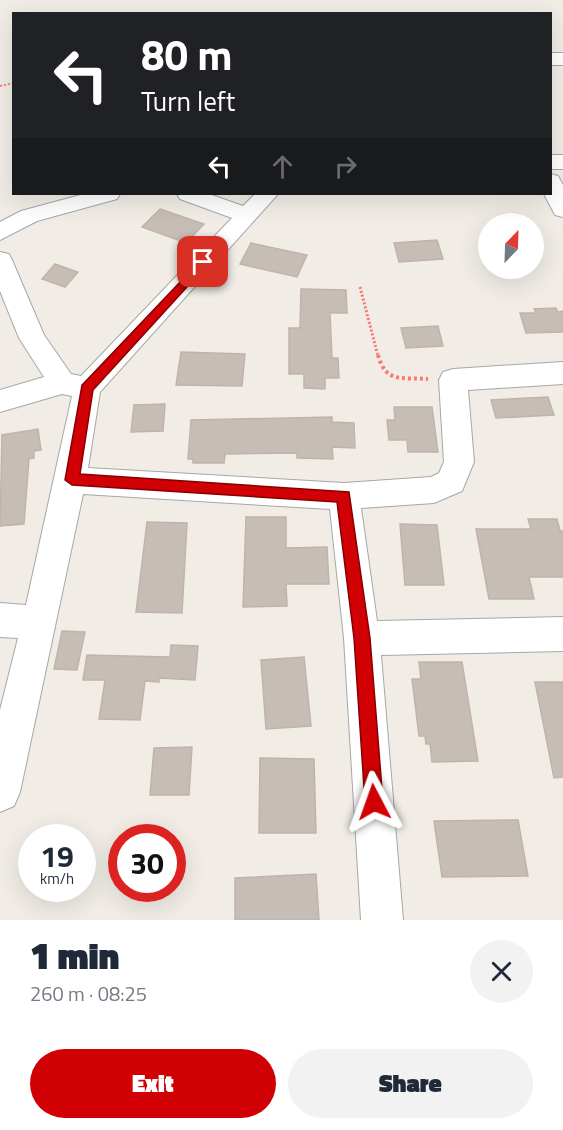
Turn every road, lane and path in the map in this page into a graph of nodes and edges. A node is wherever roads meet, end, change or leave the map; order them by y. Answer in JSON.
{"nodes":[{"id":1,"x":552,"y":185,"type":"edge"},
{"id":2,"x":106,"y":195,"type":"edge"},
{"id":3,"x":191,"y":195,"type":"edge"},
{"id":4,"x":266,"y":195,"type":"edge"},
{"id":5,"x":563,"y":210,"type":"edge"},
{"id":6,"x":247,"y":215,"type":"junction"},
{"id":7,"x":0,"y":232,"type":"edge"},
{"id":8,"x":0,"y":260,"type":"edge"},
{"id":9,"x":360,"y":287,"type":"dead end"},
{"id":10,"x":563,"y":373,"type":"edge"},
{"id":11,"x":453,"y":380,"type":"junction"},
{"id":12,"x":74,"y":386,"type":"junction"},
{"id":13,"x":0,"y":401,"type":"edge"},
{"id":14,"x":72,"y":480,"type":"junction"},
{"id":15,"x":344,"y":496,"type":"junction"},
{"id":16,"x":0,"y":620,"type":"edge"},
{"id":17,"x":37,"y":623,"type":"junction"},
{"id":18,"x":563,"y":634,"type":"edge"},
{"id":19,"x":362,"y":638,"type":"junction"},
{"id":20,"x":0,"y":792,"type":"edge"},
{"id":21,"x":382,"y":920,"type":"edge"}],
"edges":[{"from":1,"to":5,"type":"street"},
{"from":2,"to":7,"type":"street"},
{"from":3,"to":6,"type":"street"},
{"from":4,"to":6,"type":"street"},
{"from":6,"to":12,"type":"street"},
{"from":8,"to":12,"type":"street"},
{"from":9,"to":11,"type":"path"},
{"from":10,"to":11,"type":"street"},
{"from":11,"to":15,"type":"street"},
{"from":12,"to":13,"type":"street"},
{"from":12,"to":14,"type":"street"},
{"from":14,"to":15,"type":"street"},
{"from":14,"to":17,"type":"street"},
{"from":15,"to":19,"type":"street"},
{"from":16,"to":17,"type":"street"},
{"from":17,"to":20,"type":"street"},
{"from":18,"to":19,"type":"street"},
{"from":19,"to":21,"type":"street"}]}
